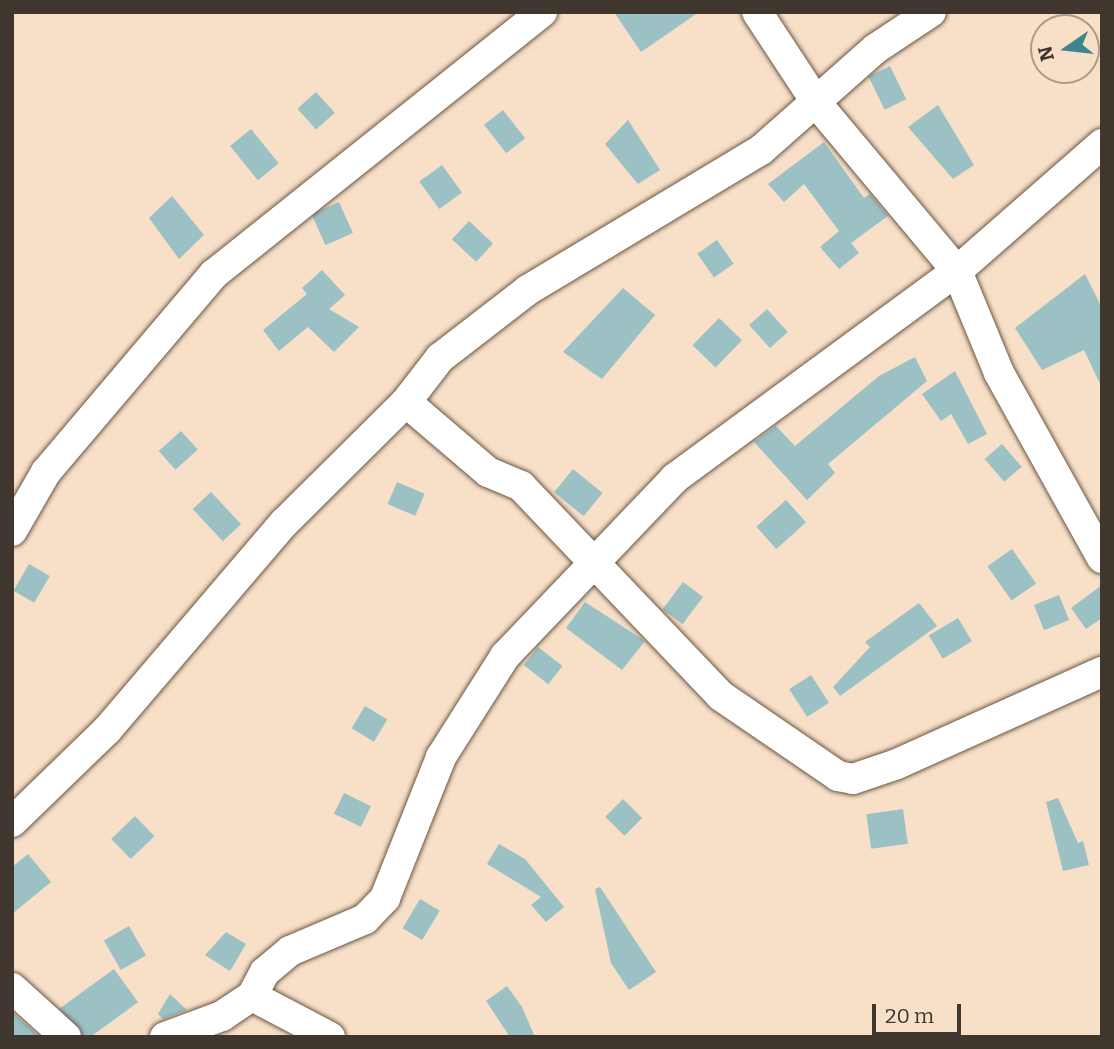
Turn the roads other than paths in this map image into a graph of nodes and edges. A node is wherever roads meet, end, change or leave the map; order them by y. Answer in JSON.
{"nodes":[{"id":1,"x":542,"y":12,"type":"edge"},
{"id":2,"x":757,"y":12,"type":"edge"},
{"id":3,"x":930,"y":12,"type":"edge"},
{"id":4,"x":818,"y":105,"type":"junction"},
{"id":5,"x":1102,"y":144,"type":"edge"},
{"id":6,"x":957,"y":271,"type":"junction"},
{"id":7,"x":406,"y":402,"type":"junction"},
{"id":8,"x":12,"y":531,"type":"edge"},
{"id":9,"x":1102,"y":558,"type":"edge"},
{"id":10,"x":591,"y":566,"type":"junction"},
{"id":11,"x":1102,"y":672,"type":"edge"},
{"id":12,"x":12,"y":822,"type":"edge"},
{"id":13,"x":12,"y":988,"type":"edge"},
{"id":14,"x":252,"y":996,"type":"junction"},
{"id":15,"x":66,"y":1037,"type":"edge"},
{"id":16,"x":165,"y":1037,"type":"edge"},
{"id":17,"x":330,"y":1037,"type":"edge"}],
"edges":[{"from":1,"to":8,"type":"street"},
{"from":2,"to":4,"type":"street"},
{"from":3,"to":4,"type":"street"},
{"from":4,"to":6,"type":"street"},
{"from":4,"to":7,"type":"street"},
{"from":5,"to":6,"type":"street"},
{"from":6,"to":9,"type":"street"},
{"from":6,"to":10,"type":"street"},
{"from":7,"to":10,"type":"street"},
{"from":7,"to":12,"type":"street"},
{"from":10,"to":11,"type":"street"},
{"from":10,"to":14,"type":"street"},
{"from":13,"to":15,"type":"street"},
{"from":14,"to":16,"type":"street"},
{"from":14,"to":17,"type":"street"}]}
